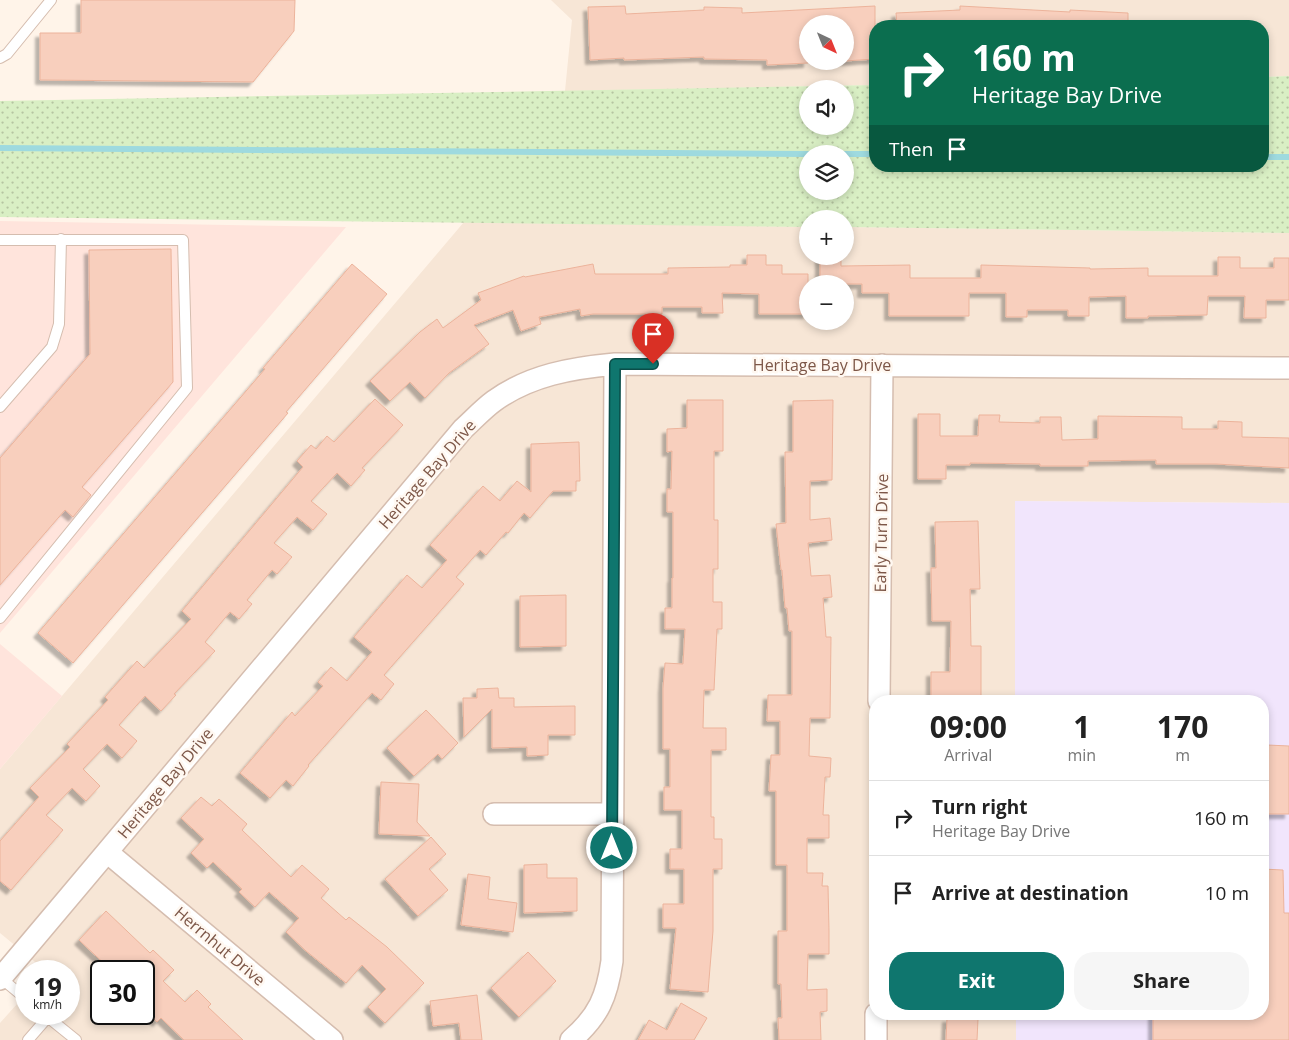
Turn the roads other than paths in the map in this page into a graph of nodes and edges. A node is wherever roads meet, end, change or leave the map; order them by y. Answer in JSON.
{"nodes":[{"id":1,"x":51,"y":0,"type":"edge"},
{"id":2,"x":0,"y":58,"type":"edge"},
{"id":3,"x":61,"y":239,"type":"junction"},
{"id":4,"x":0,"y":240,"type":"edge"},
{"id":5,"x":615,"y":364,"type":"junction"},
{"id":6,"x":882,"y":365,"type":"junction"},
{"id":7,"x":1289,"y":368,"type":"edge"},
{"id":8,"x":0,"y":407,"type":"edge"},
{"id":9,"x":0,"y":618,"type":"edge"},
{"id":10,"x":879,"y":695,"type":"edge"},
{"id":11,"x":494,"y":814,"type":"dead end"},
{"id":12,"x":612,"y":814,"type":"junction"},
{"id":13,"x":107,"y":852,"type":"junction"},
{"id":14,"x":1,"y":979,"type":"edge"},
{"id":15,"x":15,"y":990,"type":"edge"},
{"id":16,"x":876,"y":1020,"type":"edge"},
{"id":17,"x":39,"y":1025,"type":"edge"},
{"id":18,"x":58,"y":1025,"type":"edge"},
{"id":19,"x":28,"y":1040,"type":"edge"},
{"id":20,"x":76,"y":1040,"type":"edge"},
{"id":21,"x":332,"y":1040,"type":"edge"},
{"id":22,"x":571,"y":1040,"type":"edge"},
{"id":23,"x":876,"y":1040,"type":"edge"}],
"edges":[{"from":1,"to":2,"type":"lane"},
{"from":3,"to":4,"type":"lane"},
{"from":3,"to":8,"type":"lane"},
{"from":3,"to":9,"type":"lane"},
{"from":5,"to":6,"type":"street","name":"Heritage Bay Drive"},
{"from":5,"to":12,"type":"street"},
{"from":5,"to":13,"type":"street","name":"Heritage Bay Drive"},
{"from":6,"to":7,"type":"street","name":"Heritage Bay Drive"},
{"from":6,"to":10,"type":"street","name":"Early Turn Drive"},
{"from":11,"to":12,"type":"street"},
{"from":12,"to":22,"type":"street"},
{"from":13,"to":14,"type":"street","name":"Heritage Bay Drive"},
{"from":13,"to":21,"type":"street","name":"Herrnhut Drive"},
{"from":14,"to":15,"type":"lane"},
{"from":16,"to":23,"type":"street"},
{"from":17,"to":19,"type":"lane"},
{"from":18,"to":20,"type":"lane"}]}
